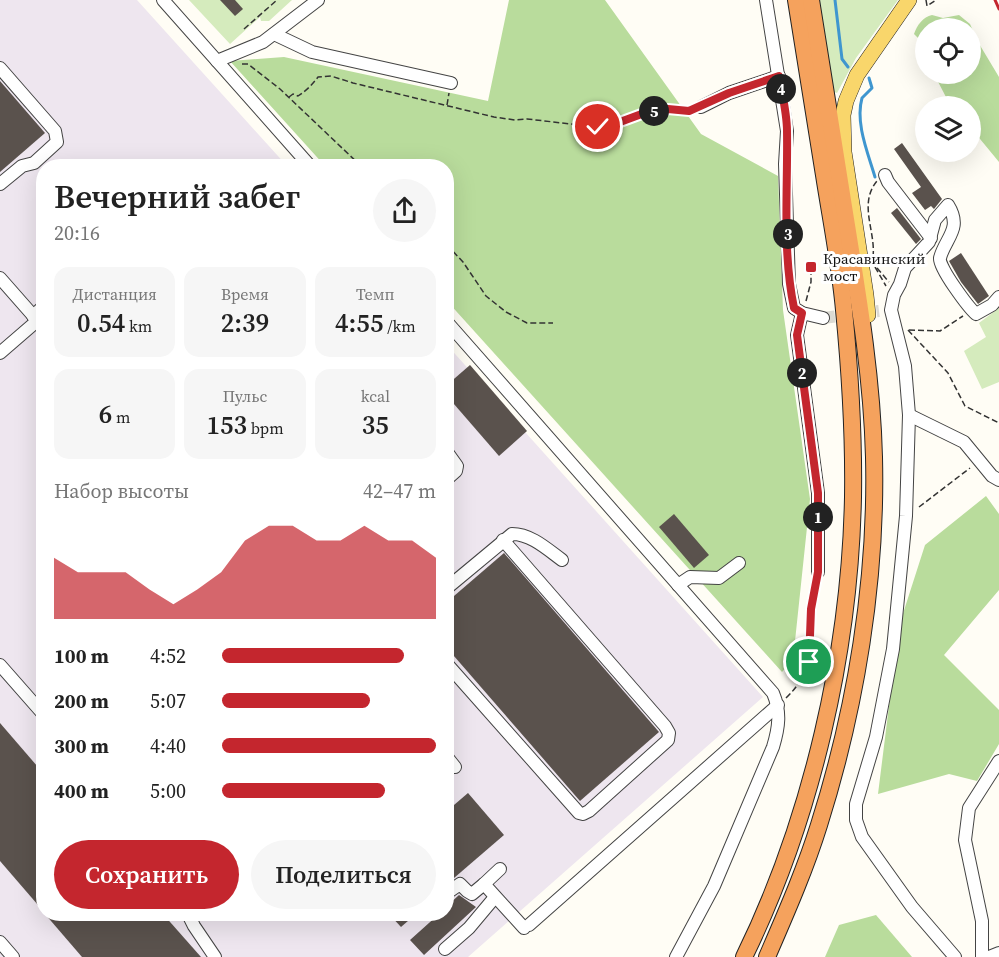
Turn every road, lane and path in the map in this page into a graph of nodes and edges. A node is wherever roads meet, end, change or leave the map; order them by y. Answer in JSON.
{"nodes":[{"id":1,"x":163,"y":0,"type":"edge"},
{"id":2,"x":277,"y":0,"type":"edge"},
{"id":3,"x":318,"y":0,"type":"edge"},
{"id":4,"x":766,"y":0,"type":"edge"},
{"id":5,"x":788,"y":0,"type":"edge"},
{"id":6,"x":796,"y":0,"type":"edge"},
{"id":7,"x":811,"y":0,"type":"edge"},
{"id":8,"x":909,"y":0,"type":"edge"},
{"id":9,"x":926,"y":0,"type":"edge"},
{"id":10,"x":936,"y":0,"type":"edge"},
{"id":11,"x":244,"y":29,"type":"dead end"},
{"id":12,"x":274,"y":34,"type":"junction"},
{"id":13,"x":217,"y":61,"type":"junction"},
{"id":14,"x":248,"y":64,"type":"dead end"},
{"id":15,"x":0,"y":69,"type":"edge"},
{"id":16,"x":779,"y":76,"type":"junction"},
{"id":17,"x":451,"y":83,"type":"dead end"},
{"id":18,"x":289,"y":98,"type":"junction"},
{"id":19,"x":701,"y":107,"type":"joint"},
{"id":20,"x":818,"y":139,"type":"junction"},
{"id":21,"x":45,"y":159,"type":"edge"},
{"id":22,"x":304,"y":159,"type":"edge"},
{"id":23,"x":354,"y":159,"type":"edge"},
{"id":24,"x":837,"y":160,"type":"junction"},
{"id":25,"x":36,"y":165,"type":"edge"},
{"id":26,"x":885,"y":175,"type":"joint"},
{"id":27,"x":0,"y":183,"type":"edge"},
{"id":28,"x":853,"y":207,"type":"junction"},
{"id":29,"x":931,"y":238,"type":"junction"},
{"id":30,"x":454,"y":252,"type":"edge"},
{"id":31,"x":873,"y":258,"type":"dead end"},
{"id":32,"x":811,"y":267,"type":"dead end"},
{"id":33,"x":0,"y":278,"type":"edge"},
{"id":34,"x":999,"y":297,"type":"edge"},
{"id":35,"x":890,"y":303,"type":"junction"},
{"id":36,"x":972,"y":310,"type":"junction"},
{"id":37,"x":802,"y":313,"type":"junction"},
{"id":38,"x":823,"y":318,"type":"tunnel mouth"},
{"id":39,"x":36,"y":320,"type":"edge"},
{"id":40,"x":553,"y":323,"type":"dead end"},
{"id":41,"x":36,"y":324,"type":"edge"},
{"id":42,"x":454,"y":330,"type":"edge"},
{"id":43,"x":0,"y":353,"type":"edge"},
{"id":44,"x":868,"y":372,"type":"junction"},
{"id":45,"x":909,"y":415,"type":"junction"},
{"id":46,"x":999,"y":423,"type":"edge"},
{"id":47,"x":980,"y":461,"type":"junction"},
{"id":48,"x":999,"y":480,"type":"edge"},
{"id":49,"x":906,"y":516,"type":"junction"},
{"id":50,"x":503,"y":540,"type":"junction"},
{"id":51,"x":562,"y":560,"type":"dead end"},
{"id":52,"x":739,"y":563,"type":"dead end"},
{"id":53,"x":818,"y":572,"type":"joint"},
{"id":54,"x":454,"y":582,"type":"edge"},
{"id":55,"x":678,"y":585,"type":"junction"},
{"id":56,"x":454,"y":672,"type":"edge"},
{"id":57,"x":3,"y":673,"type":"edge"},
{"id":58,"x":778,"y":705,"type":"junction"},
{"id":59,"x":36,"y":706,"type":"edge"},
{"id":60,"x":999,"y":761,"type":"edge"},
{"id":61,"x":500,"y":869,"type":"dead end"},
{"id":62,"x":483,"y":884,"type":"junction"},
{"id":63,"x":454,"y":888,"type":"edge"},
{"id":64,"x":495,"y":897,"type":"junction"},
{"id":65,"x":192,"y":921,"type":"edge"},
{"id":66,"x":0,"y":942,"type":"edge"},
{"id":67,"x":446,"y":950,"type":"dead end"},
{"id":68,"x":999,"y":953,"type":"edge"},
{"id":69,"x":13,"y":957,"type":"edge"},
{"id":70,"x":215,"y":957,"type":"edge"},
{"id":71,"x":676,"y":957,"type":"edge"},
{"id":72,"x":744,"y":957,"type":"edge"},
{"id":73,"x":767,"y":957,"type":"edge"},
{"id":74,"x":956,"y":957,"type":"edge"},
{"id":75,"x":982,"y":957,"type":"edge"},
{"id":76,"x":989,"y":957,"type":"edge"}],
"edges":[{"from":1,"to":13,"type":"street"},
{"from":2,"to":11,"type":"path"},
{"from":3,"to":12,"type":"street"},
{"from":4,"to":16,"type":"street"},
{"from":5,"to":20,"type":"main road"},
{"from":6,"to":20,"type":"highway"},
{"from":7,"to":24,"type":"highway"},
{"from":8,"to":28,"type":"main road"},
{"from":9,"to":10,"type":"path"},
{"from":12,"to":13,"type":"street"},
{"from":12,"to":17,"type":"street"},
{"from":13,"to":22,"type":"street"},
{"from":14,"to":18,"type":"path"},
{"from":15,"to":21,"type":"street"},
{"from":16,"to":19,"type":"street"},
{"from":16,"to":37,"type":"street"},
{"from":18,"to":19,"type":"path"},
{"from":18,"to":23,"type":"path"},
{"from":20,"to":72,"type":"highway"},
{"from":24,"to":28,"type":"main road"},
{"from":24,"to":44,"type":"highway"},
{"from":25,"to":27,"type":"street"},
{"from":26,"to":29,"type":"street"},
{"from":26,"to":31,"type":"path"},
{"from":28,"to":44,"type":"main road"},
{"from":29,"to":35,"type":"street"},
{"from":29,"to":36,"type":"street"},
{"from":30,"to":40,"type":"path"},
{"from":32,"to":37,"type":"path"},
{"from":33,"to":39,"type":"street"},
{"from":34,"to":36,"type":"street"},
{"from":35,"to":35,"type":"path"},
{"from":35,"to":45,"type":"street"},
{"from":36,"to":46,"type":"path"},
{"from":37,"to":38,"type":"street"},
{"from":37,"to":53,"type":"street"},
{"from":41,"to":43,"type":"street"},
{"from":42,"to":55,"type":"street"},
{"from":44,"to":73,"type":"highway"},
{"from":45,"to":47,"type":"street"},
{"from":45,"to":49,"type":"street"},
{"from":47,"to":48,"type":"street"},
{"from":47,"to":49,"type":"path"},
{"from":49,"to":74,"type":"street"},
{"from":50,"to":51,"type":"street"},
{"from":50,"to":54,"type":"street"},
{"from":50,"to":56,"type":"street"},
{"from":52,"to":55,"type":"street"},
{"from":53,"to":58,"type":"path"},
{"from":55,"to":58,"type":"street"},
{"from":57,"to":59,"type":"street"},
{"from":58,"to":64,"type":"street"},
{"from":58,"to":71,"type":"street"},
{"from":60,"to":75,"type":"street"},
{"from":61,"to":62,"type":"street"},
{"from":62,"to":63,"type":"street"},
{"from":62,"to":64,"type":"street"},
{"from":64,"to":67,"type":"street"},
{"from":65,"to":70,"type":"street"},
{"from":66,"to":69,"type":"street"},
{"from":68,"to":76,"type":"street"}]}
